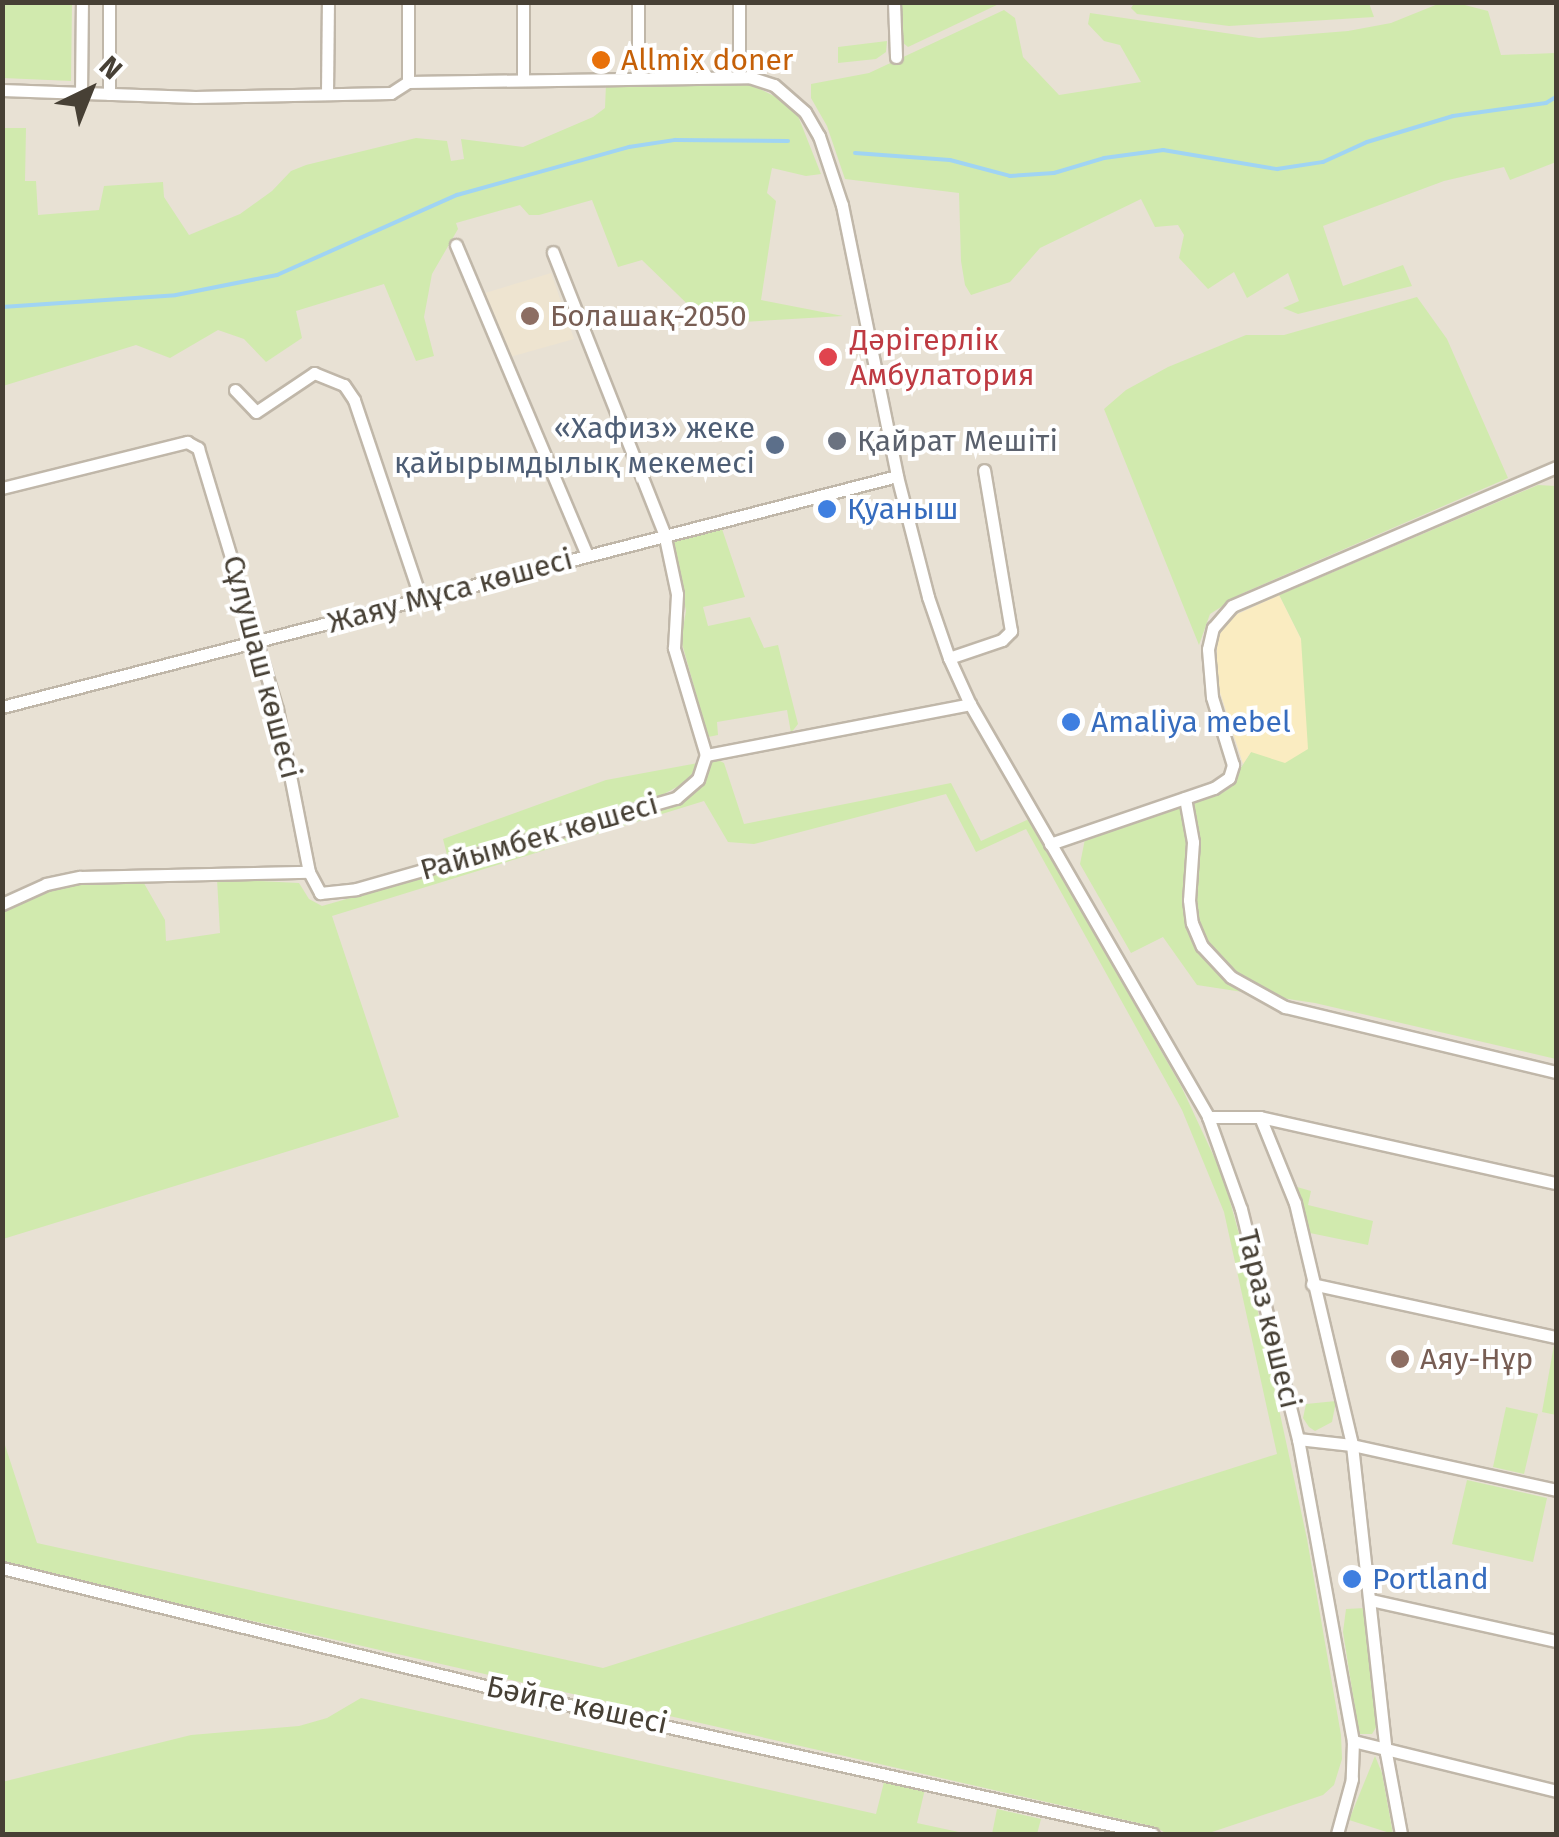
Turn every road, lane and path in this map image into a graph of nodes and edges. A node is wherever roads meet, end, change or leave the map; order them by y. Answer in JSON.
{"nodes":[{"id":1,"x":82,"y":2,"type":"edge"},
{"id":2,"x":109,"y":2,"type":"edge"},
{"id":3,"x":328,"y":2,"type":"edge"},
{"id":4,"x":408,"y":2,"type":"edge"},
{"id":5,"x":523,"y":2,"type":"edge"},
{"id":6,"x":638,"y":2,"type":"edge"},
{"id":7,"x":739,"y":2,"type":"edge"},
{"id":8,"x":894,"y":2,"type":"edge"},
{"id":9,"x":896,"y":57,"type":"dead end"},
{"id":10,"x":638,"y":76,"type":"junction"},
{"id":11,"x":744,"y":77,"type":"junction"},
{"id":12,"x":781,"y":77,"type":"dead end"},
{"id":13,"x":523,"y":78,"type":"junction"},
{"id":14,"x":408,"y":82,"type":"junction"},
{"id":15,"x":2,"y":90,"type":"edge"},
{"id":16,"x":82,"y":92,"type":"junction"},
{"id":17,"x":109,"y":94,"type":"junction"},
{"id":18,"x":328,"y":94,"type":"junction"},
{"id":19,"x":456,"y":245,"type":"dead end"},
{"id":20,"x":553,"y":252,"type":"dead end"},
{"id":21,"x":236,"y":390,"type":"dead end"},
{"id":22,"x":1556,"y":467,"type":"edge"},
{"id":23,"x":984,"y":470,"type":"dead end"},
{"id":24,"x":897,"y":476,"type":"junction"},
{"id":25,"x":2,"y":488,"type":"edge"},
{"id":26,"x":664,"y":534,"type":"junction"},
{"id":27,"x":587,"y":555,"type":"junction"},
{"id":28,"x":420,"y":599,"type":"junction"},
{"id":29,"x":258,"y":640,"type":"junction"},
{"id":30,"x":949,"y":658,"type":"junction"},
{"id":31,"x":970,"y":704,"type":"junction"},
{"id":32,"x":2,"y":707,"type":"edge"},
{"id":33,"x":706,"y":755,"type":"junction"},
{"id":34,"x":1185,"y":798,"type":"junction"},
{"id":35,"x":1050,"y":844,"type":"junction"},
{"id":36,"x":309,"y":872,"type":"junction"},
{"id":37,"x":320,"y":893,"type":"joint"},
{"id":38,"x":2,"y":904,"type":"edge"},
{"id":39,"x":1556,"y":1072,"type":"edge"},
{"id":40,"x":1260,"y":1116,"type":"junction"},
{"id":41,"x":1208,"y":1117,"type":"junction"},
{"id":42,"x":1556,"y":1183,"type":"edge"},
{"id":43,"x":1312,"y":1284,"type":"junction"},
{"id":44,"x":1556,"y":1336,"type":"edge"},
{"id":45,"x":1298,"y":1439,"type":"junction"},
{"id":46,"x":1352,"y":1445,"type":"junction"},
{"id":47,"x":1556,"y":1490,"type":"edge"},
{"id":48,"x":2,"y":1568,"type":"edge"},
{"id":49,"x":1370,"y":1600,"type":"junction"},
{"id":50,"x":1556,"y":1642,"type":"edge"},
{"id":51,"x":1353,"y":1741,"type":"junction"},
{"id":52,"x":1386,"y":1752,"type":"junction"},
{"id":53,"x":1556,"y":1791,"type":"edge"},
{"id":54,"x":1153,"y":1834,"type":"edge"},
{"id":55,"x":1337,"y":1834,"type":"edge"},
{"id":56,"x":1402,"y":1834,"type":"edge"}],
"edges":[{"from":1,"to":16,"type":"street"},
{"from":2,"to":17,"type":"street"},
{"from":3,"to":18,"type":"street"},
{"from":4,"to":14,"type":"street"},
{"from":5,"to":13,"type":"street"},
{"from":6,"to":10,"type":"street"},
{"from":7,"to":11,"type":"street"},
{"from":8,"to":9,"type":"street"},
{"from":10,"to":11,"type":"street"},
{"from":10,"to":13,"type":"street"},
{"from":11,"to":12,"type":"street"},
{"from":11,"to":24,"type":"street","name":"Тараз көшесі"},
{"from":13,"to":14,"type":"street"},
{"from":14,"to":18,"type":"street"},
{"from":15,"to":16,"type":"street"},
{"from":16,"to":17,"type":"street"},
{"from":17,"to":18,"type":"street"},
{"from":19,"to":27,"type":"street"},
{"from":20,"to":26,"type":"street"},
{"from":21,"to":28,"type":"street"},
{"from":22,"to":34,"type":"street"},
{"from":23,"to":30,"type":"street"},
{"from":24,"to":26,"type":"street","name":"Жаяу Мұса көшесі"},
{"from":24,"to":30,"type":"street","name":"Тараз көшесі"},
{"from":25,"to":29,"type":"street","name":"Сұлушаш көшесі"},
{"from":26,"to":27,"type":"street","name":"Жаяу Мұса көшесі"},
{"from":26,"to":33,"type":"street"},
{"from":27,"to":28,"type":"street","name":"Жаяу Мұса көшесі"},
{"from":28,"to":29,"type":"street","name":"Жаяу Мұса көшесі"},
{"from":29,"to":32,"type":"street","name":"Жаяу Мұса көшесі"},
{"from":29,"to":36,"type":"street","name":"Сұлушаш көшесі"},
{"from":30,"to":31,"type":"street","name":"Тараз көшесі"},
{"from":31,"to":33,"type":"street"},
{"from":31,"to":35,"type":"street","name":"Тараз көшесі"},
{"from":33,"to":37,"type":"street","name":"Райымбек көшесі"},
{"from":34,"to":35,"type":"street"},
{"from":34,"to":39,"type":"street"},
{"from":35,"to":41,"type":"street","name":"Тараз көшесі"},
{"from":36,"to":37,"type":"street","name":"Сұлушаш көшесі"},
{"from":36,"to":38,"type":"street"},
{"from":40,"to":41,"type":"street"},
{"from":40,"to":42,"type":"street"},
{"from":40,"to":43,"type":"street"},
{"from":41,"to":45,"type":"street","name":"Тараз көшесі"},
{"from":43,"to":44,"type":"street"},
{"from":43,"to":46,"type":"street"},
{"from":45,"to":46,"type":"street"},
{"from":45,"to":51,"type":"street","name":"Тараз көшесі"},
{"from":46,"to":47,"type":"street"},
{"from":46,"to":49,"type":"street"},
{"from":48,"to":54,"type":"street","name":"Бәйге көшесі"},
{"from":49,"to":50,"type":"street"},
{"from":49,"to":52,"type":"street"},
{"from":51,"to":52,"type":"street"},
{"from":51,"to":55,"type":"street","name":"Тараз көшесі"},
{"from":52,"to":53,"type":"street"},
{"from":52,"to":56,"type":"street"}]}
